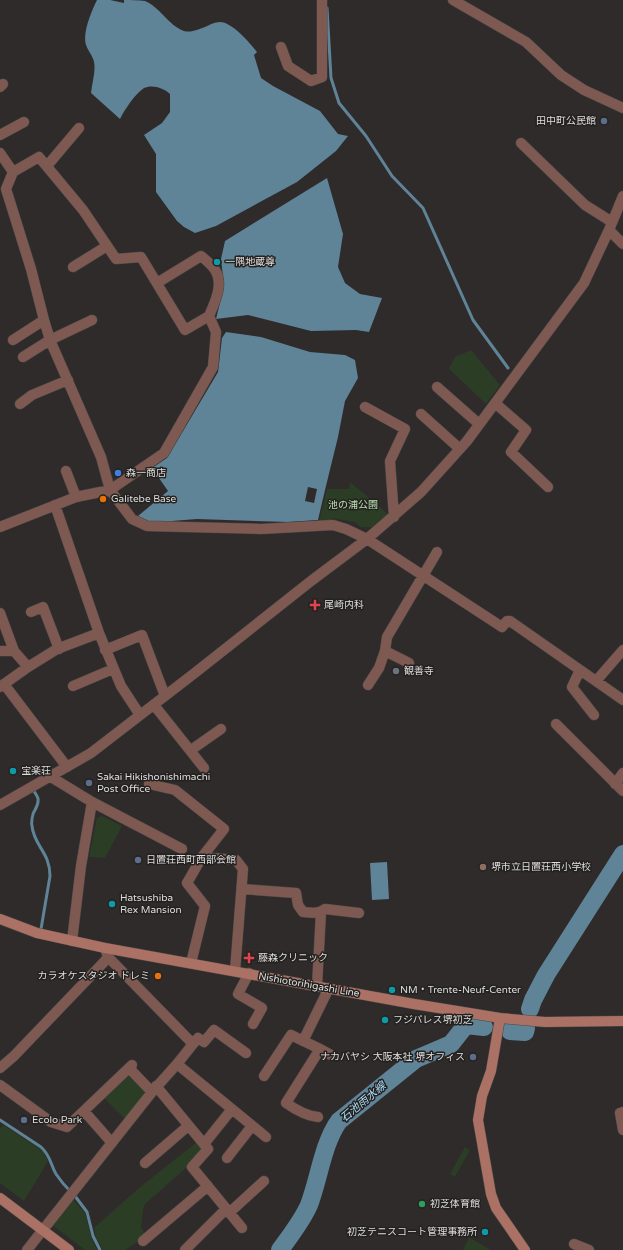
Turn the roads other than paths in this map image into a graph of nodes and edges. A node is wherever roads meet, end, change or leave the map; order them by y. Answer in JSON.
{"nodes":[{"id":1,"x":322,"y":0,"type":"edge"},
{"id":2,"x":453,"y":0,"type":"edge"},
{"id":3,"x":281,"y":47,"type":"dead end"},
{"id":4,"x":623,"y":108,"type":"edge"},
{"id":5,"x":24,"y":122,"type":"dead end"},
{"id":6,"x":80,"y":128,"type":"dead end"},
{"id":7,"x":0,"y":135,"type":"edge"},
{"id":8,"x":521,"y":144,"type":"dead end"},
{"id":9,"x":0,"y":153,"type":"edge"},
{"id":10,"x":47,"y":166,"type":"junction"},
{"id":11,"x":13,"y":172,"type":"junction"},
{"id":12,"x":3,"y":192,"type":"edge"},
{"id":13,"x":623,"y":196,"type":"edge"},
{"id":14,"x":610,"y":226,"type":"junction"},
{"id":15,"x":623,"y":244,"type":"edge"},
{"id":16,"x":107,"y":246,"type":"junction"},
{"id":17,"x":73,"y":267,"type":"dead end"},
{"id":18,"x":157,"y":283,"type":"junction"},
{"id":19,"x":209,"y":316,"type":"junction"},
{"id":20,"x":44,"y":320,"type":"junction"},
{"id":21,"x":92,"y":320,"type":"dead end"},
{"id":22,"x":13,"y":340,"type":"dead end"},
{"id":23,"x":50,"y":340,"type":"junction"},
{"id":24,"x":23,"y":357,"type":"dead end"},
{"id":25,"x":68,"y":380,"type":"junction"},
{"id":26,"x":437,"y":386,"type":"dead end"},
{"id":27,"x":495,"y":403,"type":"junction"},
{"id":28,"x":20,"y":404,"type":"dead end"},
{"id":29,"x":365,"y":407,"type":"dead end"},
{"id":30,"x":421,"y":414,"type":"dead end"},
{"id":31,"x":479,"y":424,"type":"junction"},
{"id":32,"x":460,"y":449,"type":"junction"},
{"id":33,"x":66,"y":470,"type":"dead end"},
{"id":34,"x":548,"y":486,"type":"dead end"},
{"id":35,"x":110,"y":490,"type":"junction"},
{"id":36,"x":76,"y":497,"type":"junction"},
{"id":37,"x":55,"y":505,"type":"junction"},
{"id":38,"x":394,"y":517,"type":"junction"},
{"id":39,"x":0,"y":527,"type":"edge"},
{"id":40,"x":367,"y":540,"type":"junction"},
{"id":41,"x":437,"y":552,"type":"dead end"},
{"id":42,"x":423,"y":575,"type":"junction"},
{"id":43,"x":31,"y":612,"type":"dead end"},
{"id":44,"x":0,"y":613,"type":"edge"},
{"id":45,"x":99,"y":633,"type":"junction"},
{"id":46,"x":59,"y":649,"type":"junction"},
{"id":47,"x":105,"y":650,"type":"junction"},
{"id":48,"x":623,"y":650,"type":"edge"},
{"id":49,"x":0,"y":651,"type":"edge"},
{"id":50,"x":14,"y":651,"type":"junction"},
{"id":51,"x":385,"y":651,"type":"junction"},
{"id":52,"x":409,"y":663,"type":"dead end"},
{"id":53,"x":28,"y":667,"type":"junction"},
{"id":54,"x":113,"y":669,"type":"junction"},
{"id":55,"x":580,"y":670,"type":"junction"},
{"id":56,"x":596,"y":681,"type":"junction"},
{"id":57,"x":368,"y":685,"type":"dead end"},
{"id":58,"x":2,"y":686,"type":"edge"},
{"id":59,"x":73,"y":686,"type":"dead end"},
{"id":60,"x":165,"y":696,"type":"junction"},
{"id":61,"x":623,"y":700,"type":"edge"},
{"id":62,"x":154,"y":705,"type":"junction"},
{"id":63,"x":140,"y":715,"type":"junction"},
{"id":64,"x":594,"y":715,"type":"dead end"},
{"id":65,"x":556,"y":724,"type":"dead end"},
{"id":66,"x":221,"y":729,"type":"dead end"},
{"id":67,"x":190,"y":750,"type":"junction"},
{"id":68,"x":67,"y":767,"type":"junction"},
{"id":69,"x":204,"y":768,"type":"dead end"},
{"id":70,"x":623,"y":773,"type":"edge"},
{"id":71,"x":51,"y":777,"type":"junction"},
{"id":72,"x":149,"y":784,"type":"dead end"},
{"id":73,"x":615,"y":784,"type":"junction"},
{"id":74,"x":623,"y":791,"type":"edge"},
{"id":75,"x":92,"y":802,"type":"junction"},
{"id":76,"x":0,"y":805,"type":"edge"},
{"id":77,"x":182,"y":848,"type":"dead end"},
{"id":78,"x":202,"y":857,"type":"junction"},
{"id":79,"x":242,"y":889,"type":"junction"},
{"id":80,"x":321,"y":912,"type":"junction"},
{"id":81,"x":359,"y":913,"type":"dead end"},
{"id":82,"x":0,"y":919,"type":"edge"},
{"id":83,"x":72,"y":941,"type":"junction"},
{"id":84,"x":107,"y":952,"type":"junction"},
{"id":85,"x":191,"y":963,"type":"junction"},
{"id":86,"x":235,"y":971,"type":"junction"},
{"id":87,"x":249,"y":973,"type":"junction"},
{"id":88,"x":317,"y":986,"type":"junction"},
{"id":89,"x":329,"y":988,"type":"junction"},
{"id":90,"x":500,"y":1018,"type":"junction"},
{"id":91,"x":623,"y":1021,"type":"edge"},
{"id":92,"x":253,"y":1024,"type":"dead end"},
{"id":93,"x":303,"y":1041,"type":"junction"},
{"id":94,"x":193,"y":1044,"type":"junction"},
{"id":95,"x":320,"y":1050,"type":"junction"},
{"id":96,"x":246,"y":1052,"type":"dead end"},
{"id":97,"x":331,"y":1055,"type":"dead end"},
{"id":98,"x":177,"y":1064,"type":"junction"},
{"id":99,"x":0,"y":1068,"type":"edge"},
{"id":100,"x":264,"y":1076,"type":"dead end"},
{"id":101,"x":0,"y":1086,"type":"edge"},
{"id":102,"x":154,"y":1089,"type":"junction"},
{"id":103,"x":232,"y":1109,"type":"junction"},
{"id":104,"x":84,"y":1111,"type":"junction"},
{"id":105,"x":623,"y":1112,"type":"edge"},
{"id":106,"x":318,"y":1117,"type":"dead end"},
{"id":107,"x":188,"y":1126,"type":"junction"},
{"id":108,"x":252,"y":1126,"type":"junction"},
{"id":109,"x":623,"y":1130,"type":"edge"},
{"id":110,"x":266,"y":1137,"type":"dead end"},
{"id":111,"x":112,"y":1143,"type":"junction"},
{"id":112,"x":204,"y":1144,"type":"junction"},
{"id":113,"x":227,"y":1158,"type":"dead end"},
{"id":114,"x":145,"y":1163,"type":"dead end"},
{"id":115,"x":264,"y":1181,"type":"dead end"},
{"id":116,"x":208,"y":1186,"type":"junction"},
{"id":117,"x":0,"y":1198,"type":"edge"},
{"id":118,"x":228,"y":1211,"type":"junction"},
{"id":119,"x":242,"y":1228,"type":"dead end"},
{"id":120,"x":43,"y":1230,"type":"junction"},
{"id":121,"x":143,"y":1241,"type":"dead end"},
{"id":122,"x":574,"y":1244,"type":"dead end"},
{"id":123,"x":27,"y":1250,"type":"edge"},
{"id":124,"x":69,"y":1250,"type":"edge"},
{"id":125,"x":185,"y":1250,"type":"edge"},
{"id":126,"x":525,"y":1250,"type":"edge"},
{"id":127,"x":589,"y":1250,"type":"edge"}],
"edges":[{"from":1,"to":3,"type":"street"},
{"from":2,"to":4,"type":"street"},
{"from":5,"to":7,"type":"street"},
{"from":6,"to":10,"type":"street"},
{"from":8,"to":14,"type":"street"},
{"from":9,"to":11,"type":"street"},
{"from":10,"to":11,"type":"street"},
{"from":10,"to":16,"type":"street"},
{"from":11,"to":12,"type":"street"},
{"from":12,"to":20,"type":"street"},
{"from":13,"to":14,"type":"street"},
{"from":14,"to":15,"type":"street"},
{"from":14,"to":27,"type":"street"},
{"from":16,"to":17,"type":"street"},
{"from":16,"to":18,"type":"street"},
{"from":18,"to":19,"type":"street"},
{"from":18,"to":19,"type":"street"},
{"from":19,"to":35,"type":"street"},
{"from":20,"to":22,"type":"street"},
{"from":20,"to":23,"type":"street"},
{"from":21,"to":23,"type":"street"},
{"from":23,"to":24,"type":"street"},
{"from":23,"to":25,"type":"street"},
{"from":25,"to":28,"type":"street"},
{"from":25,"to":35,"type":"street"},
{"from":26,"to":31,"type":"street"},
{"from":27,"to":31,"type":"street"},
{"from":27,"to":34,"type":"street"},
{"from":29,"to":38,"type":"street"},
{"from":30,"to":32,"type":"street"},
{"from":31,"to":32,"type":"street"},
{"from":32,"to":38,"type":"street"},
{"from":33,"to":36,"type":"street"},
{"from":35,"to":36,"type":"street"},
{"from":35,"to":40,"type":"street"},
{"from":36,"to":37,"type":"street"},
{"from":37,"to":39,"type":"street"},
{"from":37,"to":45,"type":"street"},
{"from":38,"to":40,"type":"street"},
{"from":40,"to":42,"type":"street"},
{"from":40,"to":60,"type":"street"},
{"from":41,"to":42,"type":"street"},
{"from":42,"to":51,"type":"street"},
{"from":42,"to":55,"type":"street"},
{"from":43,"to":46,"type":"street"},
{"from":44,"to":50,"type":"street"},
{"from":45,"to":46,"type":"street"},
{"from":45,"to":47,"type":"street"},
{"from":46,"to":53,"type":"street"},
{"from":47,"to":54,"type":"street"},
{"from":47,"to":60,"type":"street"},
{"from":48,"to":56,"type":"street"},
{"from":49,"to":50,"type":"street"},
{"from":50,"to":53,"type":"street"},
{"from":51,"to":52,"type":"street"},
{"from":51,"to":57,"type":"street"},
{"from":53,"to":58,"type":"street"},
{"from":54,"to":59,"type":"street"},
{"from":54,"to":63,"type":"street"},
{"from":55,"to":56,"type":"street"},
{"from":55,"to":64,"type":"street"},
{"from":56,"to":61,"type":"street"},
{"from":58,"to":68,"type":"street"},
{"from":60,"to":62,"type":"street"},
{"from":62,"to":63,"type":"street"},
{"from":62,"to":67,"type":"street"},
{"from":63,"to":68,"type":"street"},
{"from":65,"to":73,"type":"street"},
{"from":66,"to":67,"type":"street"},
{"from":67,"to":69,"type":"street"},
{"from":68,"to":71,"type":"street"},
{"from":70,"to":73,"type":"street"},
{"from":71,"to":75,"type":"street"},
{"from":71,"to":76,"type":"street"},
{"from":72,"to":78,"type":"street"},
{"from":73,"to":74,"type":"street"},
{"from":75,"to":77,"type":"street"},
{"from":75,"to":83,"type":"street"},
{"from":78,"to":79,"type":"street"},
{"from":78,"to":85,"type":"street"},
{"from":79,"to":80,"type":"street"},
{"from":79,"to":86,"type":"street"},
{"from":80,"to":81,"type":"street"},
{"from":80,"to":88,"type":"street"},
{"from":82,"to":83,"type":"main road","name":"Nishiotorihigashi Line"},
{"from":83,"to":84,"type":"main road","name":"Nishiotorihigashi Line"},
{"from":84,"to":85,"type":"main road","name":"Nishiotorihigashi Line"},
{"from":84,"to":94,"type":"street"},
{"from":84,"to":99,"type":"street"},
{"from":85,"to":86,"type":"main road","name":"Nishiotorihigashi Line"},
{"from":86,"to":87,"type":"main road","name":"Nishiotorihigashi Line"},
{"from":87,"to":88,"type":"main road","name":"Nishiotorihigashi Line"},
{"from":87,"to":92,"type":"street"},
{"from":88,"to":89,"type":"main road","name":"Nishiotorihigashi Line"},
{"from":89,"to":90,"type":"main road","name":"Nishiotorihigashi Line"},
{"from":89,"to":93,"type":"street"},
{"from":90,"to":91,"type":"main road","name":"Nishiotorihigashi Line"},
{"from":90,"to":126,"type":"main road"},
{"from":93,"to":95,"type":"street"},
{"from":93,"to":100,"type":"street"},
{"from":94,"to":96,"type":"street"},
{"from":94,"to":98,"type":"street"},
{"from":95,"to":97,"type":"street"},
{"from":95,"to":106,"type":"street"},
{"from":98,"to":102,"type":"street"},
{"from":98,"to":103,"type":"street"},
{"from":101,"to":104,"type":"street"},
{"from":102,"to":104,"type":"street"},
{"from":102,"to":107,"type":"street"},
{"from":102,"to":111,"type":"street"},
{"from":103,"to":108,"type":"street"},
{"from":103,"to":112,"type":"street"},
{"from":104,"to":111,"type":"street"},
{"from":105,"to":109,"type":"street"},
{"from":107,"to":112,"type":"street"},
{"from":107,"to":114,"type":"street"},
{"from":108,"to":110,"type":"street"},
{"from":108,"to":113,"type":"street"},
{"from":111,"to":120,"type":"street"},
{"from":112,"to":116,"type":"street"},
{"from":115,"to":118,"type":"street"},
{"from":116,"to":118,"type":"street"},
{"from":116,"to":121,"type":"street"},
{"from":117,"to":120,"type":"main road"},
{"from":118,"to":119,"type":"street"},
{"from":118,"to":125,"type":"street"},
{"from":120,"to":123,"type":"street"},
{"from":120,"to":124,"type":"main road"},
{"from":122,"to":127,"type":"street"}]}
